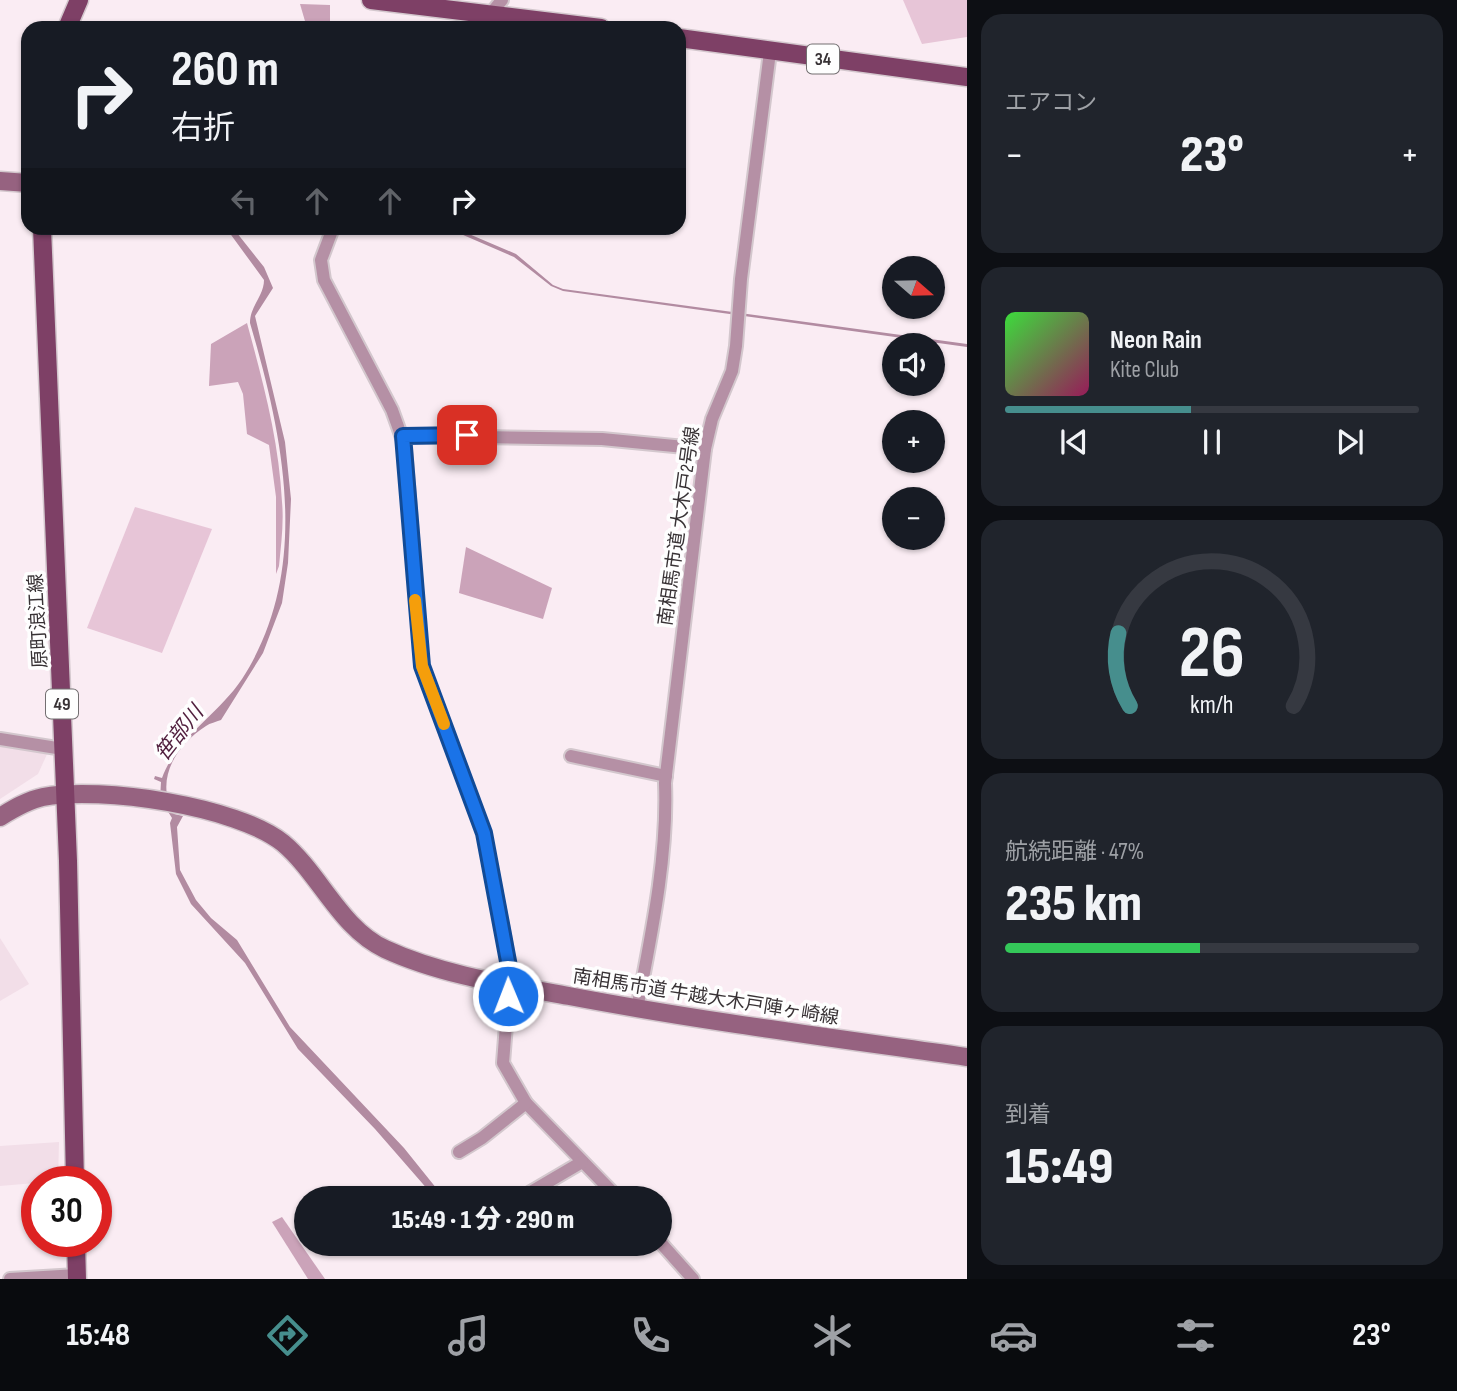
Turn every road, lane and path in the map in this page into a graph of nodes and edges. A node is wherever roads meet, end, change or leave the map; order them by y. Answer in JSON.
{"nodes":[{"id":1,"x":79,"y":0,"type":"edge"},
{"id":2,"x":371,"y":0,"type":"edge"},
{"id":3,"x":490,"y":14,"type":"edge"},
{"id":4,"x":70,"y":21,"type":"edge"},
{"id":5,"x":546,"y":21,"type":"edge"},
{"id":6,"x":686,"y":39,"type":"edge"},
{"id":7,"x":770,"y":52,"type":"junction"},
{"id":8,"x":967,"y":77,"type":"edge"},
{"id":9,"x":0,"y":181,"type":"edge"},
{"id":10,"x":21,"y":182,"type":"edge"},
{"id":11,"x":42,"y":235,"type":"edge"},
{"id":12,"x":330,"y":235,"type":"edge"},
{"id":13,"x":403,"y":436,"type":"junction"},
{"id":14,"x":705,"y":449,"type":"junction"},
{"id":15,"x":0,"y":739,"type":"edge"},
{"id":16,"x":63,"y":749,"type":"junction"},
{"id":17,"x":571,"y":756,"type":"dead end"},
{"id":18,"x":666,"y":776,"type":"junction"},
{"id":19,"x":65,"y":794,"type":"junction"},
{"id":20,"x":0,"y":817,"type":"edge"},
{"id":21,"x":510,"y":984,"type":"junction"},
{"id":22,"x":637,"y":1009,"type":"junction"},
{"id":23,"x":967,"y":1056,"type":"edge"},
{"id":24,"x":526,"y":1103,"type":"junction"},
{"id":25,"x":459,"y":1152,"type":"dead end"},
{"id":26,"x":583,"y":1162,"type":"junction"},
{"id":27,"x":75,"y":1166,"type":"edge"},
{"id":28,"x":541,"y":1186,"type":"edge"},
{"id":29,"x":606,"y":1186,"type":"edge"},
{"id":30,"x":672,"y":1256,"type":"edge"},
{"id":31,"x":76,"y":1257,"type":"edge"},
{"id":32,"x":689,"y":1275,"type":"edge"},
{"id":33,"x":77,"y":1277,"type":"edge"},
{"id":34,"x":10,"y":1279,"type":"edge"},
{"id":35,"x":673,"y":1279,"type":"edge"}],
"edges":[{"from":1,"to":4,"type":"main road"},
{"from":2,"to":3,"type":"main road"},
{"from":3,"to":5,"type":"main road"},
{"from":6,"to":7,"type":"main road","number":"34"},
{"from":7,"to":8,"type":"main road","number":"34"},
{"from":7,"to":14,"type":"street","name":"南相馬市道 大木戸2号線"},
{"from":9,"to":10,"type":"street"},
{"from":11,"to":16,"type":"main road","name":"原町浪江線","number":"49"},
{"from":12,"to":13,"type":"street"},
{"from":13,"to":14,"type":"street"},
{"from":13,"to":21,"type":"street"},
{"from":14,"to":18,"type":"street","name":"南相馬市道 大木戸2号線"},
{"from":15,"to":16,"type":"street"},
{"from":16,"to":19,"type":"main road","name":"原町浪江線","number":"49"},
{"from":17,"to":18,"type":"street"},
{"from":18,"to":22,"type":"street","name":"南相馬市道 大木戸2号線"},
{"from":19,"to":20,"type":"street","name":"南相馬市道 牛越大木戸陣ヶ崎線"},
{"from":19,"to":21,"type":"street","name":"南相馬市道 牛越大木戸陣ヶ崎線"},
{"from":19,"to":27,"type":"main road","name":"原町浪江線","number":"49"},
{"from":21,"to":22,"type":"street","name":"南相馬市道 牛越大木戸陣ヶ崎線"},
{"from":21,"to":24,"type":"street"},
{"from":22,"to":23,"type":"street","name":"南相馬市道 牛越大木戸陣ヶ崎線"},
{"from":24,"to":25,"type":"street"},
{"from":24,"to":26,"type":"street"},
{"from":26,"to":28,"type":"street"},
{"from":26,"to":29,"type":"street"},
{"from":30,"to":32,"type":"street"},
{"from":31,"to":33,"type":"main road"},
{"from":32,"to":35,"type":"street"},
{"from":33,"to":34,"type":"street"}]}
